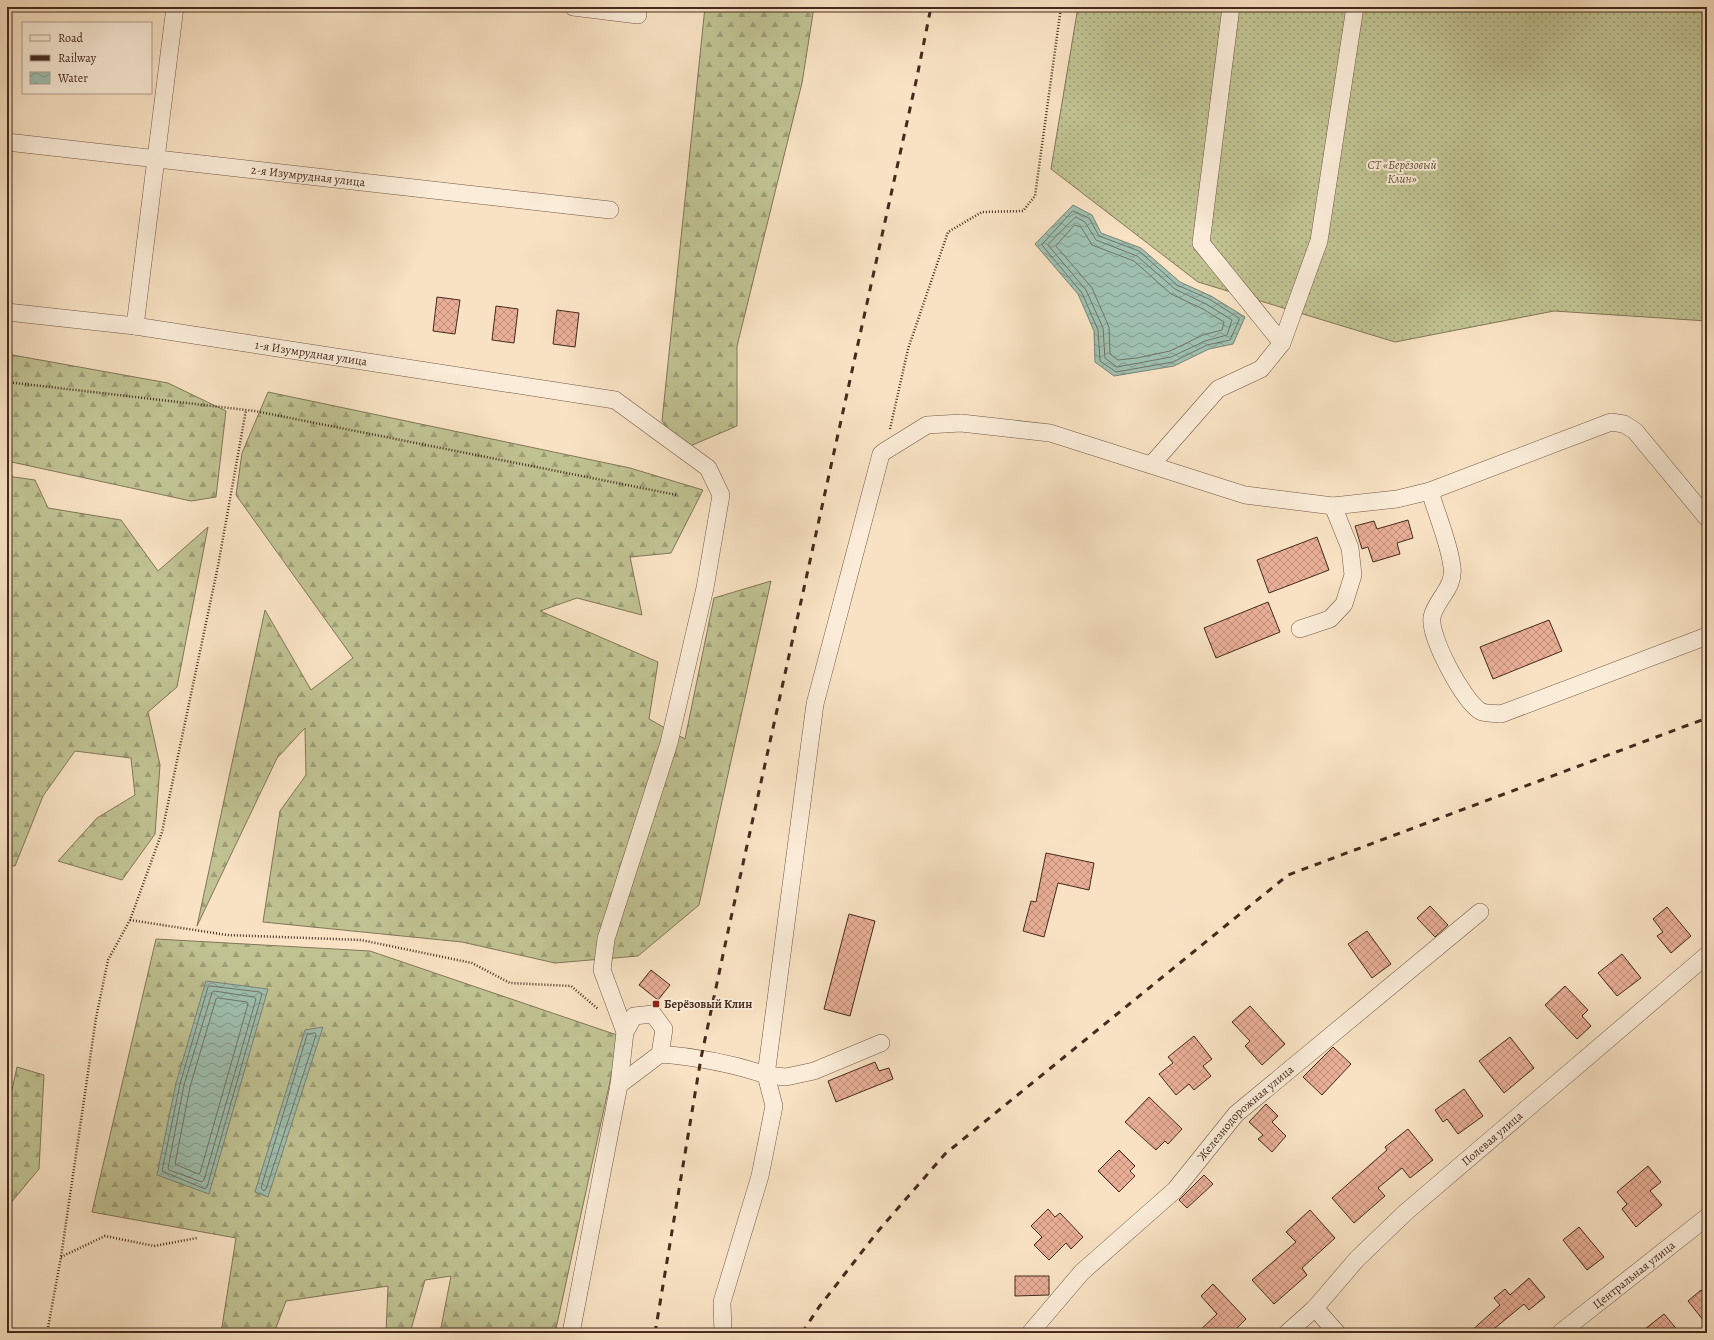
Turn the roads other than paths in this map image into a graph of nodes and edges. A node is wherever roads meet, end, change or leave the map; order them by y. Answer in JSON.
{"nodes":[{"id":1,"x":175,"y":7,"type":"edge"},
{"id":2,"x":573,"y":7,"type":"edge"},
{"id":3,"x":1231,"y":7,"type":"edge"},
{"id":4,"x":1355,"y":7,"type":"edge"},
{"id":5,"x":638,"y":15,"type":"dead end"},
{"id":6,"x":7,"y":142,"type":"edge"},
{"id":7,"x":156,"y":159,"type":"junction"},
{"id":8,"x":610,"y":210,"type":"dead end"},
{"id":9,"x":7,"y":312,"type":"edge"},
{"id":10,"x":135,"y":326,"type":"junction"},
{"id":11,"x":1282,"y":343,"type":"junction"},
{"id":12,"x":1152,"y":464,"type":"junction"},
{"id":13,"x":1430,"y":491,"type":"junction"},
{"id":14,"x":1333,"y":506,"type":"junction"},
{"id":15,"x":1707,"y":518,"type":"edge"},
{"id":16,"x":1300,"y":629,"type":"dead end"},
{"id":17,"x":1707,"y":636,"type":"edge"},
{"id":18,"x":1480,"y":912,"type":"dead end"},
{"id":19,"x":1707,"y":954,"type":"edge"},
{"id":20,"x":625,"y":1032,"type":"junction"},
{"id":21,"x":882,"y":1043,"type":"dead end"},
{"id":22,"x":660,"y":1054,"type":"junction"},
{"id":23,"x":766,"y":1075,"type":"junction"},
{"id":24,"x":619,"y":1085,"type":"junction"},
{"id":25,"x":1707,"y":1217,"type":"edge"},
{"id":26,"x":1315,"y":1308,"type":"junction"},
{"id":27,"x":571,"y":1333,"type":"edge"},
{"id":28,"x":723,"y":1333,"type":"edge"},
{"id":29,"x":1030,"y":1333,"type":"edge"},
{"id":30,"x":1287,"y":1333,"type":"edge"},
{"id":31,"x":1337,"y":1333,"type":"edge"},
{"id":32,"x":1560,"y":1333,"type":"edge"}],
"edges":[{"from":1,"to":7,"type":"street"},
{"from":2,"to":5,"type":"street"},
{"from":3,"to":11,"type":"street"},
{"from":4,"to":11,"type":"street"},
{"from":6,"to":7,"type":"street","name":"2-я Изумрудная улица"},
{"from":7,"to":8,"type":"street","name":"2-я Изумрудная улица"},
{"from":7,"to":10,"type":"street"},
{"from":9,"to":10,"type":"street","name":"1-я Изумрудная улица"},
{"from":10,"to":20,"type":"street","name":"1-я Изумрудная улица"},
{"from":11,"to":12,"type":"street"},
{"from":12,"to":14,"type":"street"},
{"from":12,"to":23,"type":"street"},
{"from":13,"to":14,"type":"street"},
{"from":13,"to":15,"type":"street"},
{"from":13,"to":17,"type":"street"},
{"from":14,"to":16,"type":"street"},
{"from":18,"to":29,"type":"street","name":"Железнодорожная улица"},
{"from":19,"to":26,"type":"street","name":"Полевая улица"},
{"from":20,"to":22,"type":"street"},
{"from":20,"to":24,"type":"street"},
{"from":21,"to":23,"type":"street"},
{"from":22,"to":23,"type":"street"},
{"from":22,"to":24,"type":"street"},
{"from":23,"to":28,"type":"street"},
{"from":24,"to":27,"type":"street"},
{"from":25,"to":32,"type":"street","name":"Центральная улица"},
{"from":26,"to":30,"type":"street","name":"Полевая улица"},
{"from":26,"to":31,"type":"street"}]}
